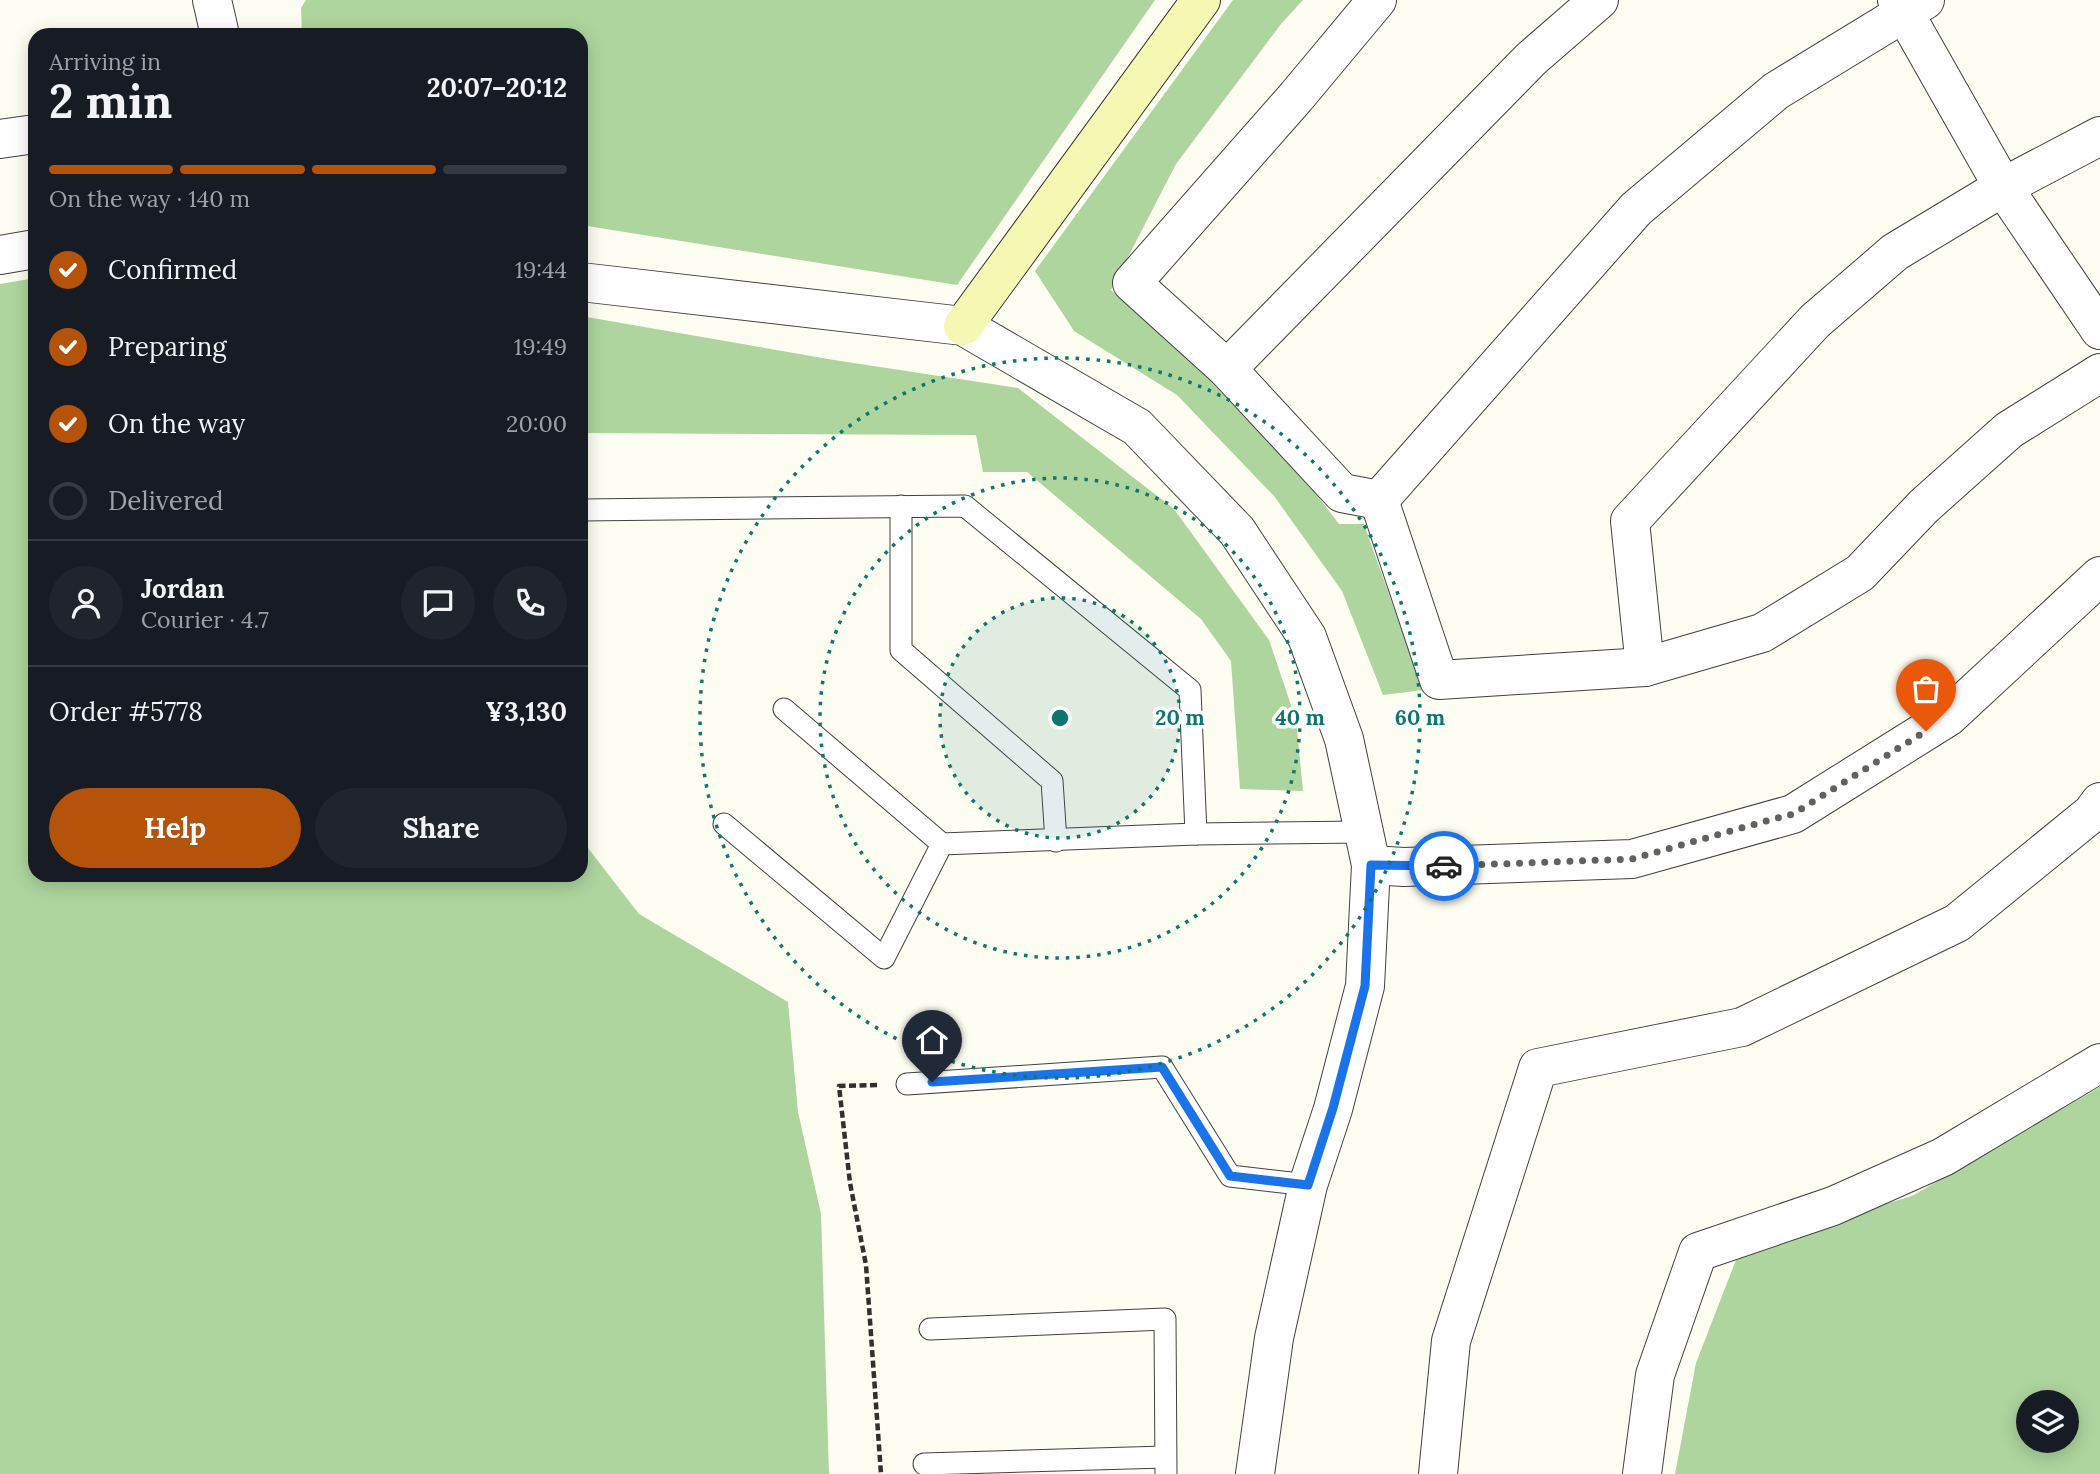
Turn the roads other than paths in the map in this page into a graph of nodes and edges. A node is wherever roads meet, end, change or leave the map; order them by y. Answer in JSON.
{"nodes":[{"id":1,"x":212,"y":0,"type":"edge"},
{"id":2,"x":1200,"y":0,"type":"edge"},
{"id":3,"x":1377,"y":0,"type":"edge"},
{"id":4,"x":1599,"y":0,"type":"edge"},
{"id":5,"x":1909,"y":4,"type":"edge"},
{"id":6,"x":218,"y":28,"type":"edge"},
{"id":7,"x":28,"y":135,"type":"edge"},
{"id":8,"x":2100,"y":136,"type":"edge"},
{"id":9,"x":0,"y":139,"type":"edge"},
{"id":10,"x":2003,"y":187,"type":"junction"},
{"id":11,"x":28,"y":250,"type":"edge"},
{"id":12,"x":0,"y":255,"type":"edge"},
{"id":13,"x":588,"y":283,"type":"edge"},
{"id":14,"x":963,"y":326,"type":"junction"},
{"id":15,"x":2100,"y":330,"type":"edge"},
{"id":16,"x":1227,"y":369,"type":"junction"},
{"id":17,"x":2100,"y":373,"type":"edge"},
{"id":18,"x":1379,"y":500,"type":"junction"},
{"id":19,"x":901,"y":506,"type":"junction"},
{"id":20,"x":588,"y":510,"type":"edge"},
{"id":21,"x":2100,"y":576,"type":"edge"},
{"id":22,"x":1645,"y":667,"type":"junction"},
{"id":23,"x":784,"y":709,"type":"dead end"},
{"id":24,"x":2100,"y":802,"type":"edge"},
{"id":25,"x":724,"y":824,"type":"dead end"},
{"id":26,"x":1196,"y":834,"type":"junction"},
{"id":27,"x":1056,"y":841,"type":"junction"},
{"id":28,"x":942,"y":844,"type":"junction"},
{"id":29,"x":1367,"y":849,"type":"junction"},
{"id":30,"x":2100,"y":1063,"type":"edge"},
{"id":31,"x":907,"y":1084,"type":"road end"},
{"id":32,"x":1308,"y":1185,"type":"junction"},
{"id":33,"x":930,"y":1329,"type":"dead end"},
{"id":34,"x":924,"y":1464,"type":"dead end"},
{"id":35,"x":1165,"y":1465,"type":"edge"},
{"id":36,"x":1255,"y":1474,"type":"edge"},
{"id":37,"x":1438,"y":1474,"type":"edge"},
{"id":38,"x":1642,"y":1474,"type":"edge"}],
"edges":[{"from":1,"to":6,"type":"street"},
{"from":2,"to":14,"type":"street"},
{"from":3,"to":16,"type":"street"},
{"from":4,"to":16,"type":"street"},
{"from":5,"to":10,"type":"street"},
{"from":5,"to":18,"type":"street"},
{"from":7,"to":9,"type":"street"},
{"from":8,"to":10,"type":"street"},
{"from":10,"to":15,"type":"street"},
{"from":10,"to":22,"type":"street"},
{"from":11,"to":12,"type":"street"},
{"from":13,"to":14,"type":"street"},
{"from":14,"to":29,"type":"street"},
{"from":16,"to":18,"type":"street"},
{"from":17,"to":22,"type":"street"},
{"from":18,"to":22,"type":"street"},
{"from":19,"to":20,"type":"lane"},
{"from":19,"to":26,"type":"lane"},
{"from":19,"to":27,"type":"lane"},
{"from":21,"to":29,"type":"street"},
{"from":23,"to":28,"type":"lane"},
{"from":24,"to":37,"type":"street"},
{"from":25,"to":28,"type":"lane"},
{"from":26,"to":27,"type":"lane"},
{"from":26,"to":29,"type":"lane"},
{"from":27,"to":28,"type":"lane"},
{"from":29,"to":32,"type":"street"},
{"from":30,"to":38,"type":"street"},
{"from":31,"to":32,"type":"lane"},
{"from":32,"to":36,"type":"street"},
{"from":33,"to":35,"type":"lane"},
{"from":34,"to":35,"type":"lane"}]}
